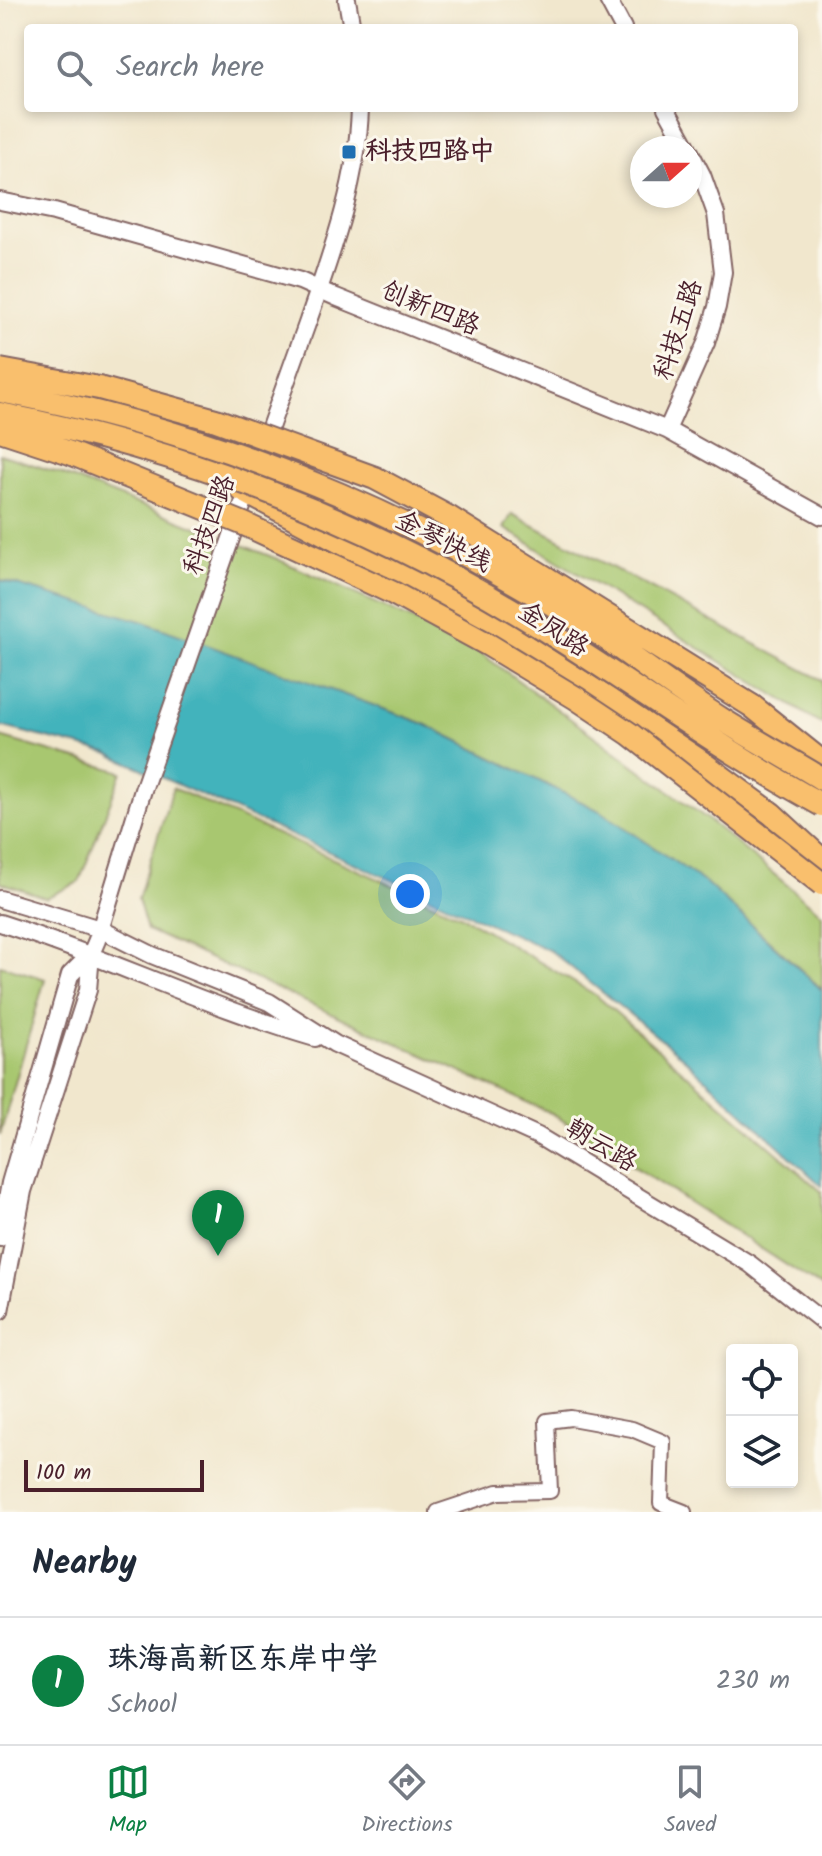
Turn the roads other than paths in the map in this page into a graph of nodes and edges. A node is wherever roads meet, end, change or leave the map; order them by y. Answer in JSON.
{"nodes":[{"id":1,"x":347,"y":0,"type":"edge"},
{"id":2,"x":608,"y":0,"type":"edge"},
{"id":3,"x":351,"y":24,"type":"edge"},
{"id":4,"x":621,"y":24,"type":"edge"},
{"id":5,"x":360,"y":112,"type":"edge"},
{"id":6,"x":668,"y":112,"type":"edge"},
{"id":7,"x":681,"y":136,"type":"edge"},
{"id":8,"x":702,"y":175,"type":"edge"},
{"id":9,"x":0,"y":201,"type":"edge"},
{"id":10,"x":319,"y":290,"type":"junction"},
{"id":11,"x":0,"y":370,"type":"edge"},
{"id":12,"x":0,"y":376,"type":"edge"},
{"id":13,"x":0,"y":391,"type":"edge"},
{"id":14,"x":0,"y":415,"type":"edge"},
{"id":15,"x":0,"y":430,"type":"edge"},
{"id":16,"x":667,"y":430,"type":"junction"},
{"id":17,"x":261,"y":452,"type":"junction"},
{"id":18,"x":247,"y":492,"type":"junction"},
{"id":19,"x":822,"y":516,"type":"edge"},
{"id":20,"x":752,"y":706,"type":"junction"},
{"id":21,"x":822,"y":753,"type":"edge"},
{"id":22,"x":822,"y":762,"type":"edge"},
{"id":23,"x":822,"y":779,"type":"edge"},
{"id":24,"x":822,"y":804,"type":"edge"},
{"id":25,"x":822,"y":860,"type":"edge"},
{"id":26,"x":822,"y":884,"type":"edge"},
{"id":27,"x":0,"y":899,"type":"edge"},
{"id":28,"x":0,"y":923,"type":"edge"},
{"id":29,"x":100,"y":929,"type":"junction"},
{"id":30,"x":91,"y":954,"type":"junction"},
{"id":31,"x":335,"y":1044,"type":"junction"},
{"id":32,"x":0,"y":1238,"type":"edge"},
{"id":33,"x":0,"y":1311,"type":"edge"},
{"id":34,"x":822,"y":1321,"type":"edge"},
{"id":35,"x":438,"y":1512,"type":"edge"},
{"id":36,"x":684,"y":1512,"type":"edge"}],
"edges":[{"from":1,"to":3,"type":"street"},
{"from":2,"to":4,"type":"street"},
{"from":5,"to":10,"type":"street","name":"科技四路"},
{"from":6,"to":7,"type":"street","name":"科技五路"},
{"from":8,"to":16,"type":"street","name":"科技五路"},
{"from":9,"to":10,"type":"street","name":"创新四路"},
{"from":10,"to":16,"type":"street","name":"创新四路"},
{"from":10,"to":17,"type":"street","name":"科技四路"},
{"from":11,"to":20,"type":"main road","bridge":true},
{"from":12,"to":17,"type":"main road","name":"金凤路"},
{"from":13,"to":23,"type":"main road","name":"金琴快线","bridge":true},
{"from":14,"to":18,"type":"main road","name":"金凤路"},
{"from":14,"to":24,"type":"main road","name":"金琴快线","bridge":true},
{"from":15,"to":26,"type":"main road","bridge":true},
{"from":16,"to":19,"type":"street","name":"创新四路"},
{"from":17,"to":18,"type":"street","name":"科技四路"},
{"from":17,"to":24,"type":"main road","name":"金凤路"},
{"from":18,"to":25,"type":"main road","name":"金凤路"},
{"from":18,"to":29,"type":"street","name":"科技四路"},
{"from":20,"to":21,"type":"street"},
{"from":20,"to":22,"type":"main road"},
{"from":27,"to":29,"type":"street","name":"朝云路"},
{"from":28,"to":30,"type":"street","name":"朝云路"},
{"from":29,"to":30,"type":"street","name":"科技四路"},
{"from":29,"to":31,"type":"street","name":"朝云路"},
{"from":30,"to":31,"type":"street","name":"朝云路"},
{"from":30,"to":32,"type":"street","name":"科技四路"},
{"from":30,"to":33,"type":"street","name":"科技四路"},
{"from":31,"to":34,"type":"street","name":"朝云路"},
{"from":35,"to":36,"type":"street"}]}
